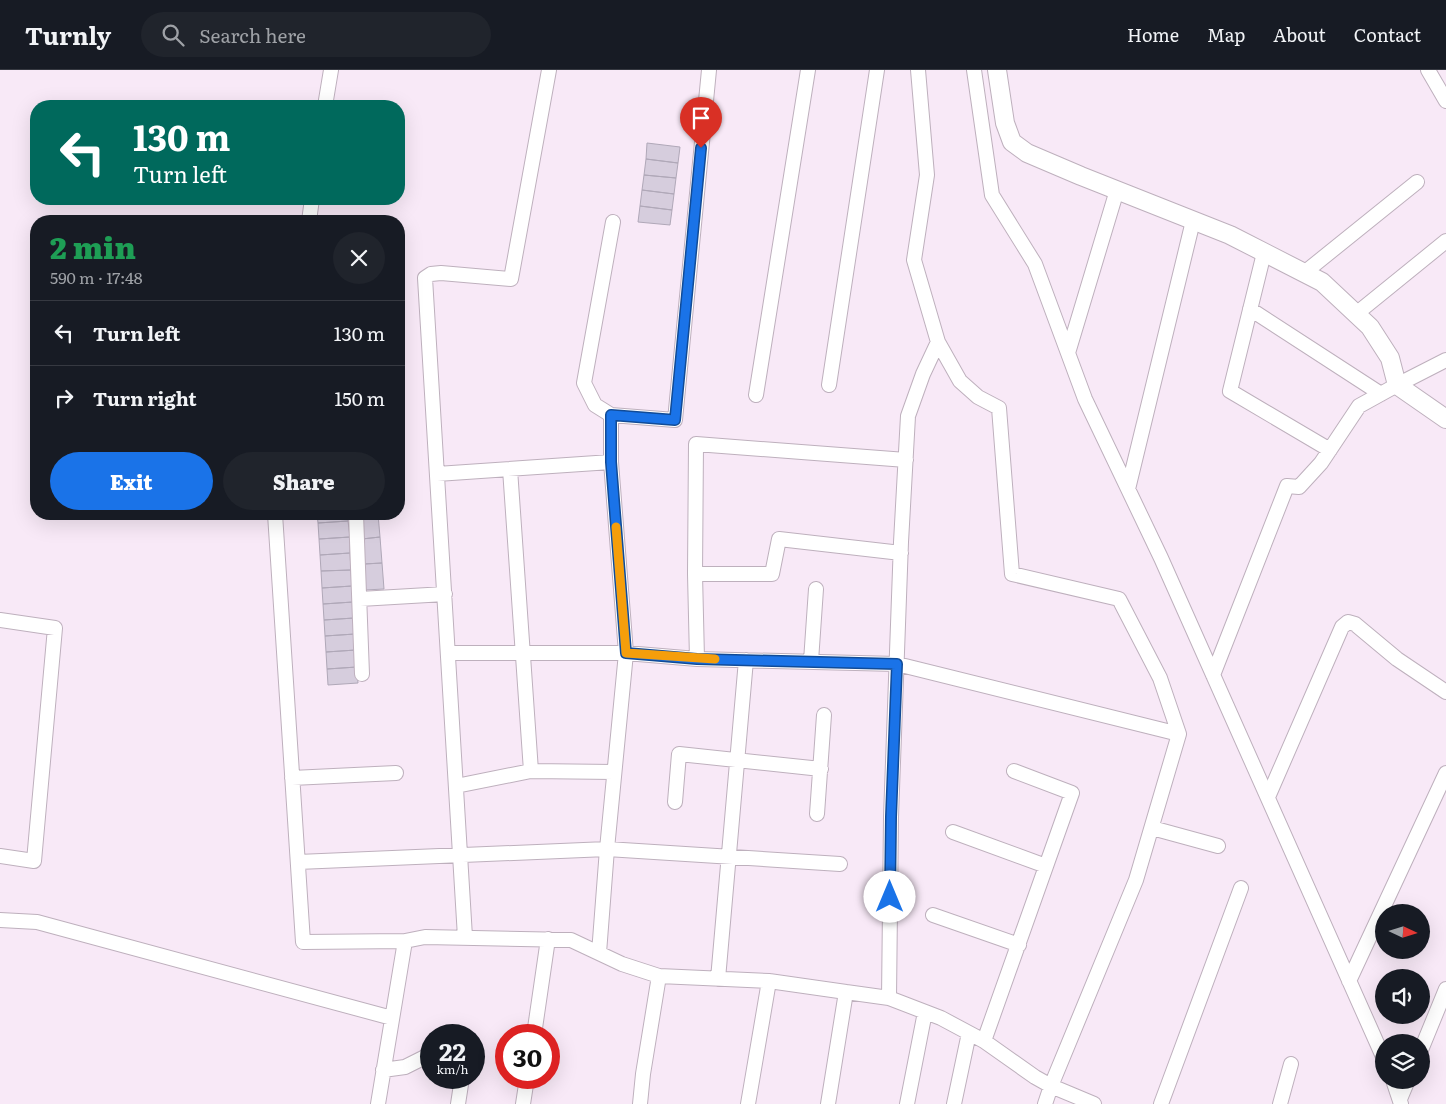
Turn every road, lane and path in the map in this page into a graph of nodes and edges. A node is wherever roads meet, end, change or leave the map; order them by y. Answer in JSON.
{"nodes":[{"id":1,"x":330,"y":70,"type":"edge"},
{"id":2,"x":549,"y":70,"type":"edge"},
{"id":3,"x":708,"y":70,"type":"edge"},
{"id":4,"x":808,"y":70,"type":"edge"},
{"id":5,"x":877,"y":70,"type":"edge"},
{"id":6,"x":918,"y":70,"type":"edge"},
{"id":7,"x":974,"y":70,"type":"edge"},
{"id":8,"x":997,"y":70,"type":"edge"},
{"id":9,"x":1428,"y":70,"type":"edge"},
{"id":10,"x":326,"y":100,"type":"edge"},
{"id":11,"x":1446,"y":101,"type":"edge"},
{"id":12,"x":1418,"y":182,"type":"dead end"},
{"id":13,"x":1117,"y":190,"type":"junction"},
{"id":14,"x":1193,"y":220,"type":"junction"},
{"id":15,"x":612,"y":222,"type":"dead end"},
{"id":16,"x":1446,"y":241,"type":"edge"},
{"id":17,"x":1264,"y":253,"type":"junction"},
{"id":18,"x":1304,"y":273,"type":"junction"},
{"id":19,"x":1250,"y":309,"type":"junction"},
{"id":20,"x":1356,"y":314,"type":"junction"},
{"id":21,"x":938,"y":342,"type":"junction"},
{"id":22,"x":1068,"y":353,"type":"junction"},
{"id":23,"x":1446,"y":360,"type":"edge"},
{"id":24,"x":829,"y":385,"type":"dead end"},
{"id":25,"x":1397,"y":385,"type":"junction"},
{"id":26,"x":1381,"y":394,"type":"junction"},
{"id":27,"x":756,"y":395,"type":"dead end"},
{"id":28,"x":611,"y":415,"type":"junction"},
{"id":29,"x":1446,"y":419,"type":"edge"},
{"id":30,"x":1330,"y":450,"type":"junction"},
{"id":31,"x":906,"y":460,"type":"junction"},
{"id":32,"x":611,"y":462,"type":"junction"},
{"id":33,"x":510,"y":469,"type":"junction"},
{"id":34,"x":437,"y":474,"type":"junction"},
{"id":35,"x":1128,"y":489,"type":"junction"},
{"id":36,"x":275,"y":520,"type":"edge"},
{"id":37,"x":356,"y":520,"type":"edge"},
{"id":38,"x":901,"y":553,"type":"junction"},
{"id":39,"x":695,"y":574,"type":"junction"},
{"id":40,"x":816,"y":589,"type":"dead end"},
{"id":41,"x":445,"y":594,"type":"junction"},
{"id":42,"x":360,"y":600,"type":"junction"},
{"id":43,"x":0,"y":620,"type":"edge"},
{"id":44,"x":448,"y":653,"type":"junction"},
{"id":45,"x":524,"y":653,"type":"junction"},
{"id":46,"x":626,"y":653,"type":"junction"},
{"id":47,"x":697,"y":659,"type":"junction"},
{"id":48,"x":746,"y":660,"type":"junction"},
{"id":49,"x":811,"y":661,"type":"junction"},
{"id":50,"x":897,"y":664,"type":"junction"},
{"id":51,"x":362,"y":674,"type":"dead end"},
{"id":52,"x":1213,"y":675,"type":"junction"},
{"id":53,"x":1446,"y":692,"type":"edge"},
{"id":54,"x":824,"y":715,"type":"dead end"},
{"id":55,"x":1179,"y":734,"type":"junction"},
{"id":56,"x":737,"y":761,"type":"junction"},
{"id":57,"x":821,"y":769,"type":"junction"},
{"id":58,"x":531,"y":771,"type":"junction"},
{"id":59,"x":614,"y":772,"type":"junction"},
{"id":60,"x":1014,"y":772,"type":"dead end"},
{"id":61,"x":396,"y":773,"type":"dead end"},
{"id":62,"x":1446,"y":773,"type":"edge"},
{"id":63,"x":292,"y":778,"type":"junction"},
{"id":64,"x":456,"y":786,"type":"junction"},
{"id":65,"x":1268,"y":797,"type":"junction"},
{"id":66,"x":675,"y":802,"type":"dead end"},
{"id":67,"x":817,"y":814,"type":"dead end"},
{"id":68,"x":1152,"y":828,"type":"junction"},
{"id":69,"x":953,"y":832,"type":"dead end"},
{"id":70,"x":1218,"y":846,"type":"dead end"},
{"id":71,"x":607,"y":849,"type":"junction"},
{"id":72,"x":0,"y":856,"type":"edge"},
{"id":73,"x":460,"y":856,"type":"junction"},
{"id":74,"x":728,"y":858,"type":"junction"},
{"id":75,"x":298,"y":862,"type":"junction"},
{"id":76,"x":840,"y":864,"type":"dead end"},
{"id":77,"x":1046,"y":866,"type":"junction"},
{"id":78,"x":1240,"y":888,"type":"dead end"},
{"id":79,"x":933,"y":915,"type":"dead end"},
{"id":80,"x":0,"y":920,"type":"edge"},
{"id":81,"x":465,"y":938,"type":"junction"},
{"id":82,"x":548,"y":939,"type":"junction"},
{"id":83,"x":405,"y":941,"type":"junction"},
{"id":84,"x":1018,"y":945,"type":"junction"},
{"id":85,"x":599,"y":953,"type":"junction"},
{"id":86,"x":659,"y":976,"type":"junction"},
{"id":87,"x":718,"y":978,"type":"junction"},
{"id":88,"x":769,"y":981,"type":"junction"},
{"id":89,"x":1350,"y":981,"type":"junction"},
{"id":90,"x":1446,"y":989,"type":"edge"},
{"id":91,"x":846,"y":992,"type":"junction"},
{"id":92,"x":889,"y":998,"type":"junction"},
{"id":93,"x":926,"y":1012,"type":"junction"},
{"id":94,"x":392,"y":1018,"type":"junction"},
{"id":95,"x":536,"y":1024,"type":"edge"},
{"id":96,"x":969,"y":1033,"type":"junction"},
{"id":97,"x":1428,"y":1034,"type":"edge"},
{"id":98,"x":1375,"y":1038,"type":"edge"},
{"id":99,"x":984,"y":1041,"type":"junction"},
{"id":100,"x":420,"y":1060,"type":"edge"},
{"id":101,"x":1291,"y":1064,"type":"dead end"},
{"id":102,"x":383,"y":1070,"type":"junction"},
{"id":103,"x":1051,"y":1086,"type":"junction"},
{"id":104,"x":460,"y":1089,"type":"edge"},
{"id":105,"x":526,"y":1089,"type":"edge"},
{"id":106,"x":1396,"y":1089,"type":"edge"},
{"id":107,"x":1405,"y":1089,"type":"edge"},
{"id":108,"x":1401,"y":1102,"type":"edge"},
{"id":109,"x":378,"y":1104,"type":"edge"},
{"id":110,"x":458,"y":1104,"type":"edge"},
{"id":111,"x":524,"y":1104,"type":"edge"},
{"id":112,"x":640,"y":1104,"type":"edge"},
{"id":113,"x":748,"y":1104,"type":"edge"},
{"id":114,"x":828,"y":1104,"type":"edge"},
{"id":115,"x":907,"y":1104,"type":"edge"},
{"id":116,"x":954,"y":1104,"type":"edge"},
{"id":117,"x":1045,"y":1104,"type":"edge"},
{"id":118,"x":1094,"y":1104,"type":"edge"},
{"id":119,"x":1161,"y":1104,"type":"edge"},
{"id":120,"x":1280,"y":1104,"type":"edge"}],
"edges":[{"from":1,"to":10,"type":"street"},
{"from":2,"to":34,"type":"street"},
{"from":3,"to":28,"type":"street"},
{"from":4,"to":27,"type":"street"},
{"from":5,"to":24,"type":"street"},
{"from":6,"to":21,"type":"street"},
{"from":7,"to":22,"type":"street"},
{"from":8,"to":13,"type":"street"},
{"from":9,"to":11,"type":"street"},
{"from":12,"to":18,"type":"street"},
{"from":13,"to":14,"type":"street"},
{"from":13,"to":22,"type":"street"},
{"from":14,"to":17,"type":"street"},
{"from":14,"to":35,"type":"street"},
{"from":15,"to":28,"type":"street"},
{"from":16,"to":20,"type":"street"},
{"from":17,"to":18,"type":"street"},
{"from":17,"to":19,"type":"street"},
{"from":18,"to":20,"type":"street"},
{"from":19,"to":26,"type":"street"},
{"from":19,"to":30,"type":"street"},
{"from":20,"to":25,"type":"street"},
{"from":21,"to":31,"type":"street"},
{"from":21,"to":55,"type":"street"},
{"from":22,"to":35,"type":"street"},
{"from":23,"to":25,"type":"street"},
{"from":25,"to":26,"type":"street"},
{"from":25,"to":29,"type":"street"},
{"from":26,"to":30,"type":"street"},
{"from":28,"to":32,"type":"street"},
{"from":30,"to":52,"type":"street"},
{"from":31,"to":38,"type":"street"},
{"from":31,"to":39,"type":"street"},
{"from":32,"to":33,"type":"street"},
{"from":32,"to":46,"type":"street"},
{"from":33,"to":34,"type":"street"},
{"from":33,"to":45,"type":"street"},
{"from":34,"to":41,"type":"street"},
{"from":35,"to":52,"type":"street"},
{"from":36,"to":63,"type":"street"},
{"from":37,"to":42,"type":"street"},
{"from":38,"to":39,"type":"street"},
{"from":38,"to":50,"type":"street"},
{"from":39,"to":47,"type":"street"},
{"from":40,"to":49,"type":"street"},
{"from":41,"to":42,"type":"street"},
{"from":41,"to":44,"type":"street"},
{"from":42,"to":51,"type":"street"},
{"from":43,"to":72,"type":"street"},
{"from":44,"to":45,"type":"street"},
{"from":44,"to":64,"type":"street"},
{"from":45,"to":46,"type":"street"},
{"from":45,"to":58,"type":"street"},
{"from":46,"to":47,"type":"street"},
{"from":46,"to":59,"type":"street"},
{"from":47,"to":48,"type":"street"},
{"from":48,"to":49,"type":"street"},
{"from":48,"to":56,"type":"street"},
{"from":49,"to":50,"type":"street"},
{"from":50,"to":55,"type":"street"},
{"from":50,"to":92,"type":"street"},
{"from":52,"to":65,"type":"street"},
{"from":53,"to":65,"type":"street"},
{"from":54,"to":57,"type":"street"},
{"from":55,"to":68,"type":"street"},
{"from":56,"to":57,"type":"street"},
{"from":56,"to":66,"type":"street"},
{"from":56,"to":74,"type":"street"},
{"from":57,"to":67,"type":"street"},
{"from":58,"to":59,"type":"street"},
{"from":58,"to":64,"type":"street"},
{"from":59,"to":71,"type":"street"},
{"from":60,"to":77,"type":"street"},
{"from":61,"to":63,"type":"street"},
{"from":62,"to":89,"type":"street"},
{"from":63,"to":75,"type":"street"},
{"from":64,"to":73,"type":"street"},
{"from":65,"to":89,"type":"street"},
{"from":68,"to":70,"type":"street"},
{"from":68,"to":103,"type":"street"},
{"from":69,"to":77,"type":"street"},
{"from":71,"to":73,"type":"street"},
{"from":71,"to":74,"type":"street"},
{"from":71,"to":85,"type":"street"},
{"from":73,"to":75,"type":"street"},
{"from":73,"to":81,"type":"street"},
{"from":74,"to":76,"type":"street"},
{"from":74,"to":87,"type":"street"},
{"from":75,"to":83,"type":"street"},
{"from":77,"to":84,"type":"street"},
{"from":78,"to":119,"type":"street"},
{"from":79,"to":84,"type":"street"},
{"from":80,"to":94,"type":"street"},
{"from":81,"to":82,"type":"street"},
{"from":81,"to":83,"type":"street"},
{"from":82,"to":85,"type":"street"},
{"from":82,"to":95,"type":"street"},
{"from":83,"to":94,"type":"street"},
{"from":84,"to":99,"type":"street"},
{"from":85,"to":86,"type":"street"},
{"from":86,"to":87,"type":"street"},
{"from":86,"to":112,"type":"street"},
{"from":87,"to":88,"type":"street"},
{"from":88,"to":91,"type":"street"},
{"from":88,"to":113,"type":"street"},
{"from":89,"to":98,"type":"street"},
{"from":90,"to":97,"type":"street"},
{"from":91,"to":92,"type":"street"},
{"from":91,"to":114,"type":"street"},
{"from":92,"to":93,"type":"street"},
{"from":93,"to":96,"type":"street"},
{"from":93,"to":115,"type":"street"},
{"from":94,"to":102,"type":"street"},
{"from":96,"to":99,"type":"street"},
{"from":96,"to":116,"type":"street"},
{"from":99,"to":103,"type":"street"},
{"from":100,"to":102,"type":"street"},
{"from":101,"to":120,"type":"street"},
{"from":102,"to":109,"type":"street"},
{"from":103,"to":117,"type":"street"},
{"from":103,"to":118,"type":"street"},
{"from":104,"to":110,"type":"street"},
{"from":105,"to":111,"type":"street"},
{"from":106,"to":108,"type":"street"},
{"from":107,"to":108,"type":"street"}]}
